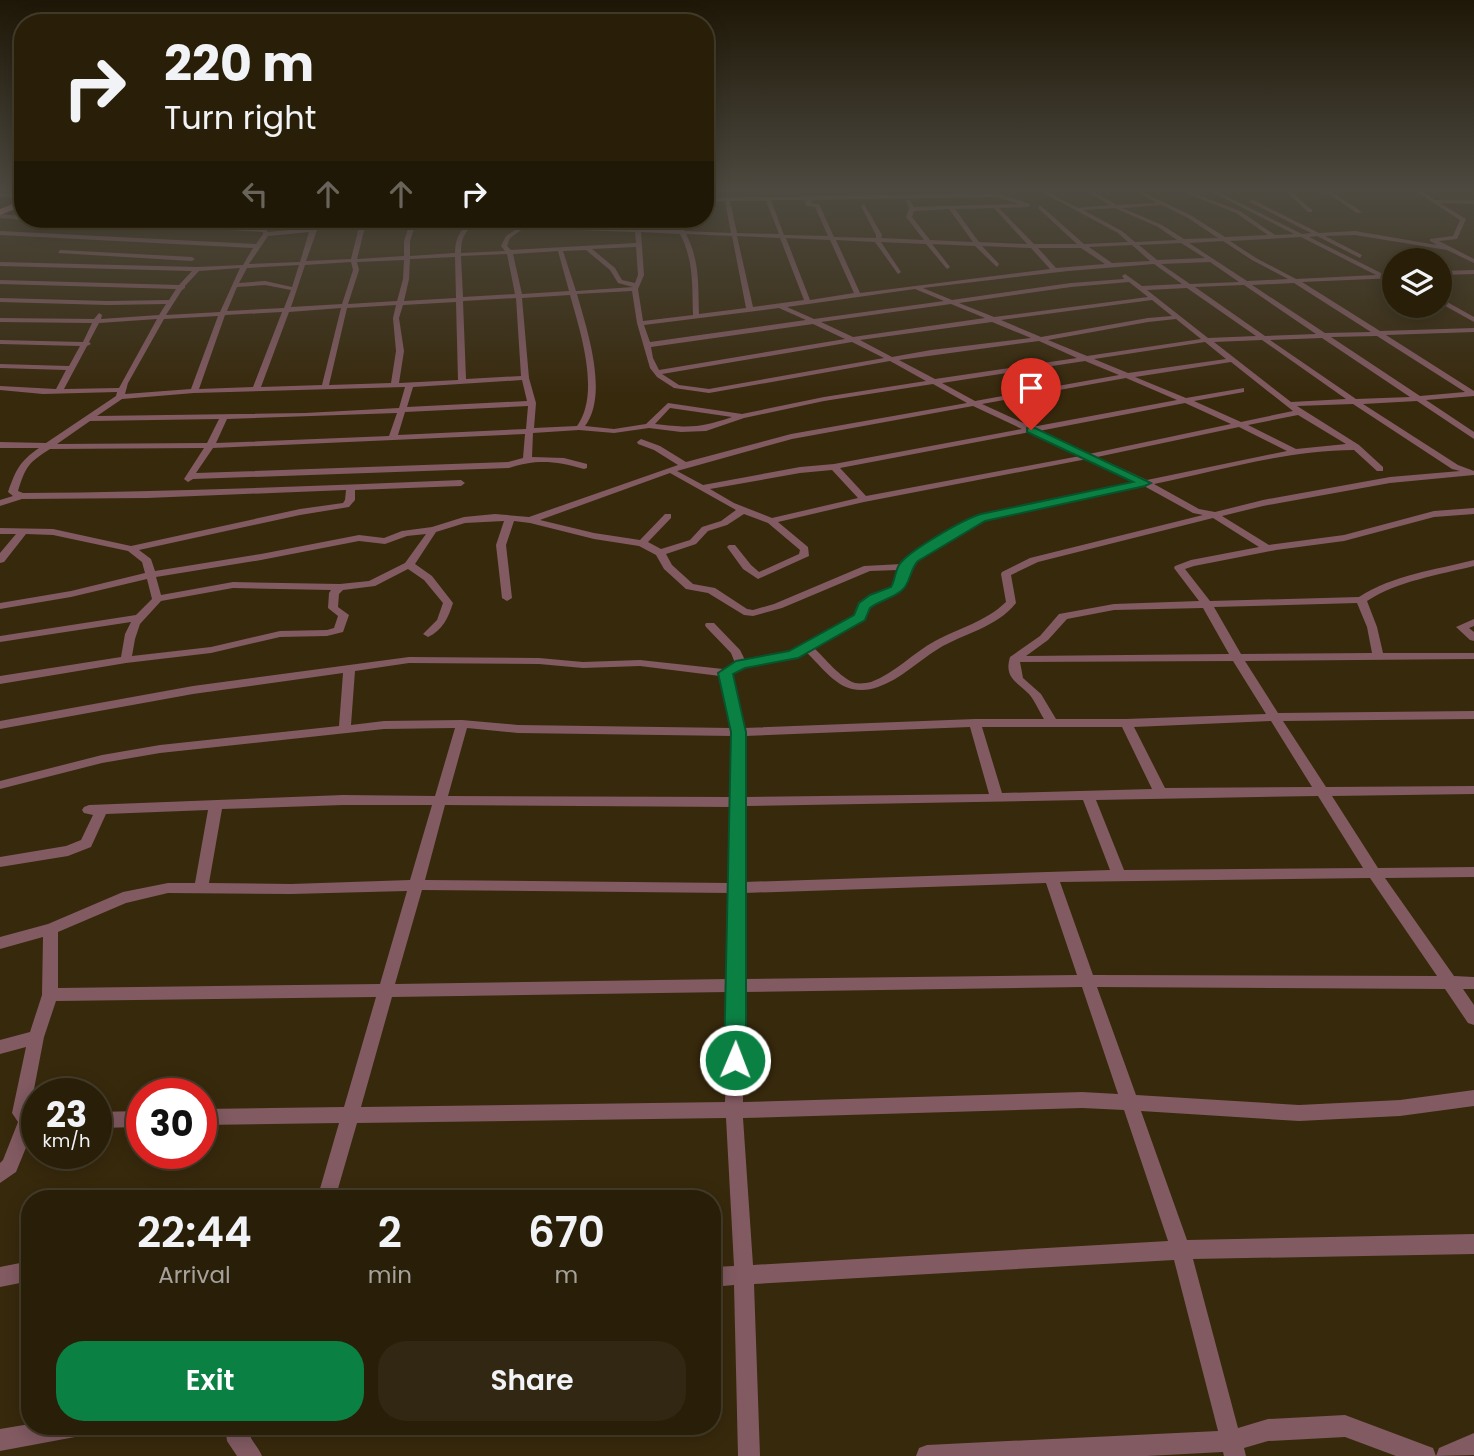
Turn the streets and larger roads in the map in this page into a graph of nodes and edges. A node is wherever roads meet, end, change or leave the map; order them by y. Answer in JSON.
{"nodes":[{"id":1,"x":45,"y":260,"type":"edge"},
{"id":2,"x":249,"y":260,"type":"edge"},
{"id":3,"x":302,"y":260,"type":"edge"},
{"id":4,"x":354,"y":260,"type":"joint"},
{"id":5,"x":407,"y":260,"type":"edge"},
{"id":6,"x":460,"y":260,"type":"edge"},
{"id":7,"x":511,"y":260,"type":"edge"},
{"id":8,"x":563,"y":260,"type":"edge"},
{"id":9,"x":601,"y":260,"type":"edge"},
{"id":10,"x":640,"y":260,"type":"edge"},
{"id":11,"x":693,"y":260,"type":"edge"},
{"id":12,"x":739,"y":260,"type":"edge"},
{"id":13,"x":790,"y":260,"type":"edge"},
{"id":14,"x":842,"y":260,"type":"edge"},
{"id":15,"x":890,"y":260,"type":"edge"},
{"id":16,"x":939,"y":260,"type":"edge"},
{"id":17,"x":992,"y":260,"type":"edge"},
{"id":18,"x":1046,"y":260,"type":"edge"},
{"id":19,"x":1104,"y":260,"type":"edge"},
{"id":20,"x":1153,"y":260,"type":"edge"},
{"id":21,"x":1211,"y":260,"type":"joint"},
{"id":22,"x":1256,"y":260,"type":"edge"},
{"id":23,"x":1351,"y":260,"type":"edge"},
{"id":24,"x":301,"y":263,"type":"junction"},
{"id":25,"x":1156,"y":263,"type":"junction"},
{"id":26,"x":0,"y":264,"type":"edge"},
{"id":27,"x":1110,"y":264,"type":"junction"},
{"id":28,"x":35,"y":265,"type":"junction"},
{"id":29,"x":246,"y":265,"type":"junction"},
{"id":30,"x":997,"y":265,"type":"dead end"},
{"id":31,"x":947,"y":267,"type":"dead end"},
{"id":32,"x":197,"y":269,"type":"junction"},
{"id":33,"x":1054,"y":269,"type":"junction"},
{"id":34,"x":898,"y":272,"type":"dead end"},
{"id":35,"x":1474,"y":272,"type":"edge"},
{"id":36,"x":1452,"y":273,"type":"edge"},
{"id":37,"x":1382,"y":276,"type":"edge"},
{"id":38,"x":1382,"y":276,"type":"edge"},
{"id":39,"x":1130,"y":280,"type":"junction"},
{"id":40,"x":1294,"y":280,"type":"junction"},
{"id":41,"x":0,"y":282,"type":"edge"},
{"id":42,"x":1244,"y":282,"type":"junction"},
{"id":43,"x":237,"y":285,"type":"junction"},
{"id":44,"x":1191,"y":285,"type":"junction"},
{"id":45,"x":183,"y":287,"type":"junction"},
{"id":46,"x":636,"y":287,"type":"junction"},
{"id":47,"x":915,"y":287,"type":"junction"},
{"id":48,"x":1142,"y":288,"type":"junction"},
{"id":49,"x":294,"y":289,"type":"junction"},
{"id":50,"x":572,"y":293,"type":"junction"},
{"id":51,"x":857,"y":294,"type":"junction"},
{"id":52,"x":519,"y":296,"type":"junction"},
{"id":53,"x":1155,"y":298,"type":"junction"},
{"id":54,"x":461,"y":299,"type":"junction"},
{"id":55,"x":0,"y":300,"type":"edge"},
{"id":56,"x":807,"y":301,"type":"junction"},
{"id":57,"x":172,"y":302,"type":"junction"},
{"id":58,"x":400,"y":302,"type":"junction"},
{"id":59,"x":950,"y":302,"type":"junction"},
{"id":60,"x":108,"y":303,"type":"junction"},
{"id":61,"x":346,"y":305,"type":"junction"},
{"id":62,"x":780,"y":306,"type":"junction"},
{"id":63,"x":285,"y":309,"type":"junction"},
{"id":64,"x":751,"y":309,"type":"junction"},
{"id":65,"x":1452,"y":309,"type":"edge"},
{"id":66,"x":225,"y":312,"type":"junction"},
{"id":67,"x":165,"y":316,"type":"junction"},
{"id":68,"x":696,"y":316,"type":"junction"},
{"id":69,"x":1179,"y":317,"type":"junction"},
{"id":70,"x":994,"y":319,"type":"junction"},
{"id":71,"x":0,"y":320,"type":"edge"},
{"id":72,"x":97,"y":321,"type":"junction"},
{"id":73,"x":1474,"y":321,"type":"edge"},
{"id":74,"x":816,"y":322,"type":"junction"},
{"id":75,"x":640,"y":323,"type":"junction"},
{"id":76,"x":1474,"y":330,"type":"edge"},
{"id":77,"x":1377,"y":332,"type":"junction"},
{"id":78,"x":1322,"y":335,"type":"junction"},
{"id":79,"x":1265,"y":337,"type":"junction"},
{"id":80,"x":1041,"y":339,"type":"junction"},
{"id":81,"x":854,"y":340,"type":"junction"},
{"id":82,"x":1205,"y":340,"type":"junction"},
{"id":83,"x":0,"y":342,"type":"edge"},
{"id":84,"x":87,"y":345,"type":"junction"},
{"id":85,"x":648,"y":345,"type":"junction"},
{"id":86,"x":1082,"y":357,"type":"junction"},
{"id":87,"x":894,"y":359,"type":"junction"},
{"id":88,"x":1233,"y":360,"type":"junction"},
{"id":89,"x":0,"y":366,"type":"edge"},
{"id":90,"x":70,"y":368,"type":"junction"},
{"id":91,"x":659,"y":372,"type":"junction"},
{"id":92,"x":1127,"y":376,"type":"junction"},
{"id":93,"x":525,"y":377,"type":"junction"},
{"id":94,"x":934,"y":381,"type":"junction"},
{"id":95,"x":462,"y":382,"type":"junction"},
{"id":96,"x":395,"y":385,"type":"junction"},
{"id":97,"x":410,"y":385,"type":"junction"},
{"id":98,"x":325,"y":387,"type":"junction"},
{"id":99,"x":0,"y":388,"type":"edge"},
{"id":100,"x":256,"y":389,"type":"junction"},
{"id":101,"x":1241,"y":390,"type":"dead end"},
{"id":102,"x":59,"y":391,"type":"junction"},
{"id":103,"x":194,"y":391,"type":"junction"},
{"id":104,"x":121,"y":394,"type":"junction"},
{"id":105,"x":1474,"y":394,"type":"edge"},
{"id":106,"x":1182,"y":399,"type":"junction"},
{"id":107,"x":1417,"y":399,"type":"junction"},
{"id":108,"x":1352,"y":400,"type":"junction"},
{"id":109,"x":532,"y":403,"type":"junction"},
{"id":110,"x":975,"y":404,"type":"junction"},
{"id":111,"x":1291,"y":404,"type":"junction"},
{"id":112,"x":401,"y":411,"type":"junction"},
{"id":113,"x":1299,"y":412,"type":"junction"},
{"id":114,"x":225,"y":415,"type":"junction"},
{"id":115,"x":742,"y":416,"type":"junction"},
{"id":116,"x":91,"y":419,"type":"junction"},
{"id":117,"x":1241,"y":424,"type":"junction"},
{"id":118,"x":649,"y":425,"type":"junction"},
{"id":119,"x":579,"y":428,"type":"junction"},
{"id":120,"x":1031,"y":430,"type":"junction"},
{"id":121,"x":528,"y":432,"type":"junction"},
{"id":122,"x":1474,"y":436,"type":"edge"},
{"id":123,"x":393,"y":438,"type":"junction"},
{"id":124,"x":641,"y":442,"type":"dead end"},
{"id":125,"x":211,"y":444,"type":"junction"},
{"id":126,"x":0,"y":445,"type":"edge"},
{"id":127,"x":1356,"y":447,"type":"junction"},
{"id":128,"x":45,"y":448,"type":"junction"},
{"id":129,"x":1295,"y":452,"type":"junction"},
{"id":130,"x":1086,"y":457,"type":"junction"},
{"id":131,"x":527,"y":459,"type":"junction"},
{"id":132,"x":685,"y":465,"type":"junction"},
{"id":133,"x":584,"y":466,"type":"dead end"},
{"id":134,"x":834,"y":467,"type":"junction"},
{"id":135,"x":1380,"y":470,"type":"dead end"},
{"id":136,"x":673,"y":472,"type":"junction"},
{"id":137,"x":1474,"y":473,"type":"edge"},
{"id":138,"x":191,"y":476,"type":"junction"},
{"id":139,"x":461,"y":483,"type":"dead end"},
{"id":140,"x":1145,"y":483,"type":"junction"},
{"id":141,"x":351,"y":486,"type":"junction"},
{"id":142,"x":703,"y":488,"type":"junction"},
{"id":143,"x":178,"y":494,"type":"junction"},
{"id":144,"x":21,"y":496,"type":"junction"},
{"id":145,"x":863,"y":499,"type":"junction"},
{"id":146,"x":0,"y":503,"type":"edge"},
{"id":147,"x":743,"y":510,"type":"junction"},
{"id":148,"x":1474,"y":511,"type":"edge"},
{"id":149,"x":1212,"y":514,"type":"junction"},
{"id":150,"x":668,"y":516,"type":"dead end"},
{"id":151,"x":510,"y":518,"type":"junction"},
{"id":152,"x":530,"y":520,"type":"junction"},
{"id":153,"x":771,"y":521,"type":"junction"},
{"id":154,"x":24,"y":530,"type":"junction"},
{"id":155,"x":433,"y":530,"type":"junction"},
{"id":156,"x":0,"y":531,"type":"edge"},
{"id":157,"x":642,"y":543,"type":"junction"},
{"id":158,"x":732,"y":547,"type":"dead end"},
{"id":159,"x":131,"y":549,"type":"junction"},
{"id":160,"x":1268,"y":549,"type":"junction"},
{"id":161,"x":660,"y":553,"type":"junction"},
{"id":162,"x":0,"y":560,"type":"edge"},
{"id":163,"x":1474,"y":563,"type":"edge"},
{"id":164,"x":409,"y":565,"type":"junction"},
{"id":165,"x":904,"y":567,"type":"junction"},
{"id":166,"x":149,"y":575,"type":"junction"},
{"id":167,"x":340,"y":587,"type":"junction"},
{"id":168,"x":507,"y":598,"type":"dead end"},
{"id":169,"x":157,"y":599,"type":"junction"},
{"id":170,"x":1361,"y":600,"type":"junction"},
{"id":171,"x":1208,"y":605,"type":"junction"},
{"id":172,"x":0,"y":606,"type":"edge"},
{"id":173,"x":138,"y":618,"type":"junction"},
{"id":174,"x":1474,"y":622,"type":"edge"},
{"id":175,"x":710,"y":625,"type":"dead end"},
{"id":176,"x":428,"y":634,"type":"dead end"},
{"id":177,"x":1474,"y":638,"type":"edge"},
{"id":178,"x":0,"y":639,"type":"edge"},
{"id":179,"x":807,"y":647,"type":"junction"},
{"id":180,"x":1236,"y":656,"type":"junction"},
{"id":181,"x":1378,"y":656,"type":"junction"},
{"id":182,"x":1474,"y":656,"type":"edge"},
{"id":183,"x":1014,"y":659,"type":"junction"},
{"id":184,"x":126,"y":660,"type":"junction"},
{"id":185,"x":741,"y":664,"type":"junction"},
{"id":186,"x":349,"y":669,"type":"junction"},
{"id":187,"x":725,"y":673,"type":"junction"},
{"id":188,"x":0,"y":680,"type":"edge"},
{"id":189,"x":1474,"y":715,"type":"edge"},
{"id":190,"x":1277,"y":717,"type":"junction"},
{"id":191,"x":975,"y":723,"type":"junction"},
{"id":192,"x":1052,"y":723,"type":"junction"},
{"id":193,"x":1126,"y":723,"type":"junction"},
{"id":194,"x":462,"y":724,"type":"junction"},
{"id":195,"x":0,"y":725,"type":"edge"},
{"id":196,"x":345,"y":728,"type":"junction"},
{"id":197,"x":738,"y":732,"type":"junction"},
{"id":198,"x":0,"y":785,"type":"edge"},
{"id":199,"x":1474,"y":790,"type":"edge"},
{"id":200,"x":1322,"y":792,"type":"junction"},
{"id":201,"x":1161,"y":793,"type":"junction"},
{"id":202,"x":1088,"y":795,"type":"junction"},
{"id":203,"x":997,"y":799,"type":"junction"},
{"id":204,"x":439,"y":800,"type":"junction"},
{"id":205,"x":738,"y":802,"type":"junction"},
{"id":206,"x":216,"y":805,"type":"junction"},
{"id":207,"x":0,"y":862,"type":"edge"},
{"id":208,"x":1474,"y":872,"type":"edge"},
{"id":209,"x":1119,"y":874,"type":"junction"},
{"id":210,"x":1375,"y":874,"type":"junction"},
{"id":211,"x":1051,"y":877,"type":"junction"},
{"id":212,"x":416,"y":885,"type":"junction"},
{"id":213,"x":201,"y":888,"type":"junction"},
{"id":214,"x":737,"y":888,"type":"junction"},
{"id":215,"x":51,"y":929,"type":"junction"},
{"id":216,"x":0,"y":943,"type":"edge"},
{"id":217,"x":1088,"y":981,"type":"junction"},
{"id":218,"x":1474,"y":983,"type":"edge"},
{"id":219,"x":1451,"y":984,"type":"junction"},
{"id":220,"x":736,"y":986,"type":"junction"},
{"id":221,"x":386,"y":991,"type":"junction"},
{"id":222,"x":51,"y":995,"type":"junction"},
{"id":223,"x":1474,"y":1018,"type":"edge"},
{"id":224,"x":36,"y":1037,"type":"junction"},
{"id":225,"x":0,"y":1047,"type":"edge"},
{"id":226,"x":28,"y":1078,"type":"edge"},
{"id":227,"x":1474,"y":1098,"type":"edge"},
{"id":228,"x":1128,"y":1102,"type":"junction"},
{"id":229,"x":734,"y":1110,"type":"junction"},
{"id":230,"x":352,"y":1114,"type":"junction"},
{"id":231,"x":217,"y":1117,"type":"edge"},
{"id":232,"x":21,"y":1144,"type":"edge"},
{"id":233,"x":0,"y":1174,"type":"edge"},
{"id":234,"x":329,"y":1190,"type":"edge"},
{"id":235,"x":1474,"y":1244,"type":"edge"},
{"id":236,"x":1181,"y":1250,"type":"junction"},
{"id":237,"x":21,"y":1274,"type":"edge"},
{"id":238,"x":0,"y":1277,"type":"edge"},
{"id":239,"x":721,"y":1277,"type":"edge"},
{"id":240,"x":744,"y":1277,"type":"junction"},
{"id":241,"x":27,"y":1435,"type":"edge"},
{"id":242,"x":237,"y":1435,"type":"edge"},
{"id":243,"x":0,"y":1440,"type":"edge"},
{"id":244,"x":1474,"y":1444,"type":"edge"},
{"id":245,"x":1232,"y":1449,"type":"edge"},
{"id":246,"x":251,"y":1456,"type":"edge"},
{"id":247,"x":749,"y":1456,"type":"edge"},
{"id":248,"x":927,"y":1456,"type":"edge"},
{"id":249,"x":1425,"y":1456,"type":"edge"},
{"id":250,"x":1447,"y":1456,"type":"edge"}],
"edges":[{"from":1,"to":28,"type":"street"},
{"from":2,"to":29,"type":"street"},
{"from":3,"to":24,"type":"street"},
{"from":4,"to":24,"type":"street"},
{"from":4,"to":61,"type":"street"},
{"from":5,"to":58,"type":"street"},
{"from":6,"to":54,"type":"street"},
{"from":7,"to":52,"type":"street"},
{"from":8,"to":50,"type":"street"},
{"from":9,"to":46,"type":"street"},
{"from":10,"to":46,"type":"street"},
{"from":11,"to":68,"type":"street"},
{"from":12,"to":64,"type":"street"},
{"from":13,"to":56,"type":"street"},
{"from":14,"to":51,"type":"street"},
{"from":15,"to":34,"type":"street"},
{"from":16,"to":31,"type":"street"},
{"from":17,"to":30,"type":"street"},
{"from":18,"to":33,"type":"street"},
{"from":19,"to":27,"type":"street"},
{"from":20,"to":25,"type":"street"},
{"from":21,"to":25,"type":"street"},
{"from":21,"to":42,"type":"street"},
{"from":22,"to":40,"type":"street"},
{"from":23,"to":37,"type":"street"},
{"from":24,"to":29,"type":"street"},
{"from":24,"to":49,"type":"street"},
{"from":25,"to":27,"type":"street"},
{"from":25,"to":44,"type":"street"},
{"from":26,"to":28,"type":"street"},
{"from":27,"to":33,"type":"street"},
{"from":27,"to":39,"type":"street"},
{"from":28,"to":32,"type":"street"},
{"from":29,"to":32,"type":"street"},
{"from":29,"to":43,"type":"street"},
{"from":32,"to":45,"type":"street"},
{"from":33,"to":47,"type":"street"},
{"from":35,"to":36,"type":"street"},
{"from":38,"to":40,"type":"street"},
{"from":39,"to":48,"type":"street"},
{"from":39,"to":59,"type":"street"},
{"from":40,"to":42,"type":"street"},
{"from":40,"to":77,"type":"street"},
{"from":41,"to":45,"type":"street"},
{"from":42,"to":44,"type":"street"},
{"from":42,"to":78,"type":"street"},
{"from":43,"to":49,"type":"street"},
{"from":43,"to":66,"type":"street"},
{"from":44,"to":48,"type":"street"},
{"from":44,"to":79,"type":"street"},
{"from":45,"to":57,"type":"street"},
{"from":46,"to":50,"type":"street"},
{"from":46,"to":75,"type":"street"},
{"from":47,"to":51,"type":"street"},
{"from":47,"to":59,"type":"street"},
{"from":48,"to":53,"type":"street"},
{"from":49,"to":63,"type":"street"},
{"from":50,"to":52,"type":"street"},
{"from":50,"to":119,"type":"street"},
{"from":51,"to":56,"type":"street"},
{"from":52,"to":54,"type":"street"},
{"from":52,"to":93,"type":"street"},
{"from":53,"to":69,"type":"street"},
{"from":53,"to":70,"type":"street"},
{"from":54,"to":58,"type":"street"},
{"from":54,"to":95,"type":"street"},
{"from":55,"to":60,"type":"street"},
{"from":56,"to":62,"type":"street"},
{"from":57,"to":60,"type":"street"},
{"from":57,"to":67,"type":"street"},
{"from":58,"to":61,"type":"street"},
{"from":58,"to":96,"type":"street"},
{"from":59,"to":70,"type":"street"},
{"from":59,"to":74,"type":"street"},
{"from":60,"to":72,"type":"street"},
{"from":61,"to":63,"type":"street"},
{"from":61,"to":98,"type":"street"},
{"from":62,"to":64,"type":"street"},
{"from":62,"to":74,"type":"street"},
{"from":63,"to":66,"type":"street"},
{"from":63,"to":100,"type":"street"},
{"from":64,"to":68,"type":"street"},
{"from":65,"to":73,"type":"street"},
{"from":66,"to":67,"type":"street"},
{"from":66,"to":103,"type":"street"},
{"from":67,"to":72,"type":"street"},
{"from":67,"to":104,"type":"street"},
{"from":68,"to":75,"type":"street"},
{"from":69,"to":80,"type":"street"},
{"from":69,"to":82,"type":"street"},
{"from":70,"to":80,"type":"street"},
{"from":70,"to":81,"type":"street"},
{"from":71,"to":72,"type":"street"},
{"from":72,"to":84,"type":"street"},
{"from":74,"to":81,"type":"street"},
{"from":74,"to":85,"type":"street"},
{"from":75,"to":85,"type":"street"},
{"from":76,"to":77,"type":"street"},
{"from":77,"to":78,"type":"street"},
{"from":77,"to":105,"type":"street"},
{"from":78,"to":79,"type":"street"},
{"from":78,"to":107,"type":"street"},
{"from":79,"to":82,"type":"street"},
{"from":79,"to":108,"type":"street"},
{"from":80,"to":86,"type":"street"},
{"from":80,"to":87,"type":"street"},
{"from":81,"to":87,"type":"street"},
{"from":81,"to":91,"type":"street"},
{"from":82,"to":86,"type":"street"},
{"from":82,"to":88,"type":"street"},
{"from":83,"to":84,"type":"street"},
{"from":84,"to":90,"type":"street"},
{"from":85,"to":91,"type":"street"},
{"from":86,"to":92,"type":"street"},
{"from":86,"to":94,"type":"street"},
{"from":87,"to":91,"type":"street"},
{"from":87,"to":94,"type":"street"},
{"from":88,"to":92,"type":"street"},
{"from":88,"to":111,"type":"street"},
{"from":89,"to":90,"type":"street"},
{"from":90,"to":102,"type":"street"},
{"from":92,"to":106,"type":"street"},
{"from":92,"to":110,"type":"street"},
{"from":93,"to":95,"type":"street"},
{"from":93,"to":109,"type":"street"},
{"from":94,"to":110,"type":"street"},
{"from":94,"to":115,"type":"street"},
{"from":95,"to":97,"type":"street"},
{"from":96,"to":97,"type":"street"},
{"from":96,"to":98,"type":"street"},
{"from":97,"to":112,"type":"street"},
{"from":98,"to":100,"type":"street"},
{"from":99,"to":102,"type":"street"},
{"from":100,"to":103,"type":"street"},
{"from":101,"to":106,"type":"street"},
{"from":102,"to":104,"type":"street"},
{"from":103,"to":104,"type":"street"},
{"from":104,"to":116,"type":"street"},
{"from":105,"to":107,"type":"street"},
{"from":106,"to":117,"type":"street"},
{"from":106,"to":120,"type":"street"},
{"from":107,"to":108,"type":"street"},
{"from":107,"to":122,"type":"street"},
{"from":108,"to":111,"type":"street"},
{"from":108,"to":137,"type":"street"},
{"from":109,"to":112,"type":"street"},
{"from":109,"to":121,"type":"street"},
{"from":110,"to":120,"type":"street"},
{"from":110,"to":132,"type":"street"},
{"from":111,"to":113,"type":"street"},
{"from":112,"to":114,"type":"street"},
{"from":112,"to":123,"type":"street"},
{"from":113,"to":117,"type":"street"},
{"from":113,"to":127,"type":"street"},
{"from":114,"to":116,"type":"street"},
{"from":114,"to":125,"type":"street"},
{"from":115,"to":118,"type":"street"},
{"from":115,"to":118,"type":"street"},
{"from":116,"to":128,"type":"street"},
{"from":117,"to":129,"type":"street"},
{"from":117,"to":130,"type":"street"},
{"from":118,"to":119,"type":"street"},
{"from":119,"to":121,"type":"street"},
{"from":120,"to":130,"type":"street"},
{"from":120,"to":134,"type":"street"},
{"from":121,"to":123,"type":"street"},
{"from":121,"to":131,"type":"street"},
{"from":123,"to":125,"type":"street"},
{"from":124,"to":132,"type":"street"},
{"from":125,"to":128,"type":"street"},
{"from":125,"to":138,"type":"street"},
{"from":126,"to":128,"type":"street"},
{"from":127,"to":129,"type":"street"},
{"from":127,"to":135,"type":"street"},
{"from":128,"to":144,"type":"street"},
{"from":129,"to":140,"type":"street"},
{"from":130,"to":140,"type":"street"},
{"from":130,"to":145,"type":"street"},
{"from":131,"to":133,"type":"street"},
{"from":131,"to":138,"type":"street"},
{"from":132,"to":136,"type":"street"},
{"from":134,"to":142,"type":"street"},
{"from":134,"to":145,"type":"street"},
{"from":136,"to":142,"type":"street"},
{"from":136,"to":152,"type":"street"},
{"from":137,"to":149,"type":"street"},
{"from":138,"to":143,"type":"street"},
{"from":139,"to":141,"type":"street"},
{"from":140,"to":149,"type":"street"},
{"from":140,"to":165,"type":"street"},
{"from":141,"to":143,"type":"street"},
{"from":141,"to":159,"type":"street"},
{"from":142,"to":147,"type":"street"},
{"from":143,"to":144,"type":"street"},
{"from":144,"to":146,"type":"street"},
{"from":145,"to":153,"type":"street"},
{"from":147,"to":153,"type":"street"},
{"from":147,"to":161,"type":"street"},
{"from":148,"to":160,"type":"street"},
{"from":149,"to":160,"type":"street"},
{"from":149,"to":179,"type":"street"},
{"from":150,"to":157,"type":"street"},
{"from":151,"to":152,"type":"street"},
{"from":151,"to":155,"type":"street"},
{"from":151,"to":168,"type":"street"},
{"from":152,"to":157,"type":"street"},
{"from":153,"to":158,"type":"street"},
{"from":154,"to":156,"type":"street"},
{"from":154,"to":159,"type":"street"},
{"from":154,"to":162,"type":"street"},
{"from":155,"to":164,"type":"street"},
{"from":155,"to":166,"type":"street"},
{"from":157,"to":161,"type":"street"},
{"from":159,"to":166,"type":"street"},
{"from":160,"to":171,"type":"street"},
{"from":161,"to":165,"type":"street"},
{"from":163,"to":170,"type":"street"},
{"from":164,"to":167,"type":"street"},
{"from":164,"to":176,"type":"street"},
{"from":165,"to":179,"type":"street"},
{"from":166,"to":169,"type":"street"},
{"from":166,"to":172,"type":"street"},
{"from":167,"to":169,"type":"street"},
{"from":167,"to":184,"type":"street"},
{"from":169,"to":173,"type":"street"},
{"from":170,"to":171,"type":"street"},
{"from":170,"to":181,"type":"street"},
{"from":171,"to":180,"type":"street"},
{"from":171,"to":183,"type":"street"},
{"from":173,"to":178,"type":"street"},
{"from":173,"to":184,"type":"street"},
{"from":174,"to":177,"type":"street"},
{"from":175,"to":185,"type":"street"},
{"from":179,"to":185,"type":"street"},
{"from":180,"to":181,"type":"street"},
{"from":180,"to":183,"type":"street"},
{"from":180,"to":190,"type":"street"},
{"from":181,"to":182,"type":"street"},
{"from":183,"to":192,"type":"street"},
{"from":184,"to":188,"type":"street"},
{"from":185,"to":187,"type":"street"},
{"from":186,"to":187,"type":"street"},
{"from":186,"to":195,"type":"street"},
{"from":186,"to":196,"type":"street"},
{"from":187,"to":197,"type":"street"},
{"from":189,"to":190,"type":"street"},
{"from":190,"to":193,"type":"street"},
{"from":190,"to":200,"type":"street"},
{"from":191,"to":192,"type":"street"},
{"from":191,"to":197,"type":"street"},
{"from":191,"to":203,"type":"street"},
{"from":192,"to":193,"type":"street"},
{"from":193,"to":201,"type":"street"},
{"from":194,"to":196,"type":"street"},
{"from":194,"to":197,"type":"street"},
{"from":194,"to":204,"type":"street"},
{"from":196,"to":198,"type":"street"},
{"from":197,"to":205,"type":"street"},
{"from":199,"to":200,"type":"street"},
{"from":200,"to":201,"type":"street"},
{"from":200,"to":210,"type":"street"},
{"from":201,"to":202,"type":"street"},
{"from":202,"to":203,"type":"street"},
{"from":202,"to":209,"type":"street"},
{"from":203,"to":205,"type":"street"},
{"from":204,"to":205,"type":"street"},
{"from":204,"to":206,"type":"street"},
{"from":204,"to":212,"type":"street"},
{"from":205,"to":214,"type":"street"},
{"from":206,"to":207,"type":"street"},
{"from":206,"to":213,"type":"street"},
{"from":208,"to":210,"type":"street"},
{"from":209,"to":210,"type":"street"},
{"from":209,"to":211,"type":"street"},
{"from":210,"to":219,"type":"street"},
{"from":211,"to":214,"type":"street"},
{"from":211,"to":217,"type":"street"},
{"from":212,"to":213,"type":"street"},
{"from":212,"to":214,"type":"street"},
{"from":212,"to":221,"type":"street"},
{"from":213,"to":215,"type":"street"},
{"from":214,"to":220,"type":"street"},
{"from":215,"to":216,"type":"street"},
{"from":215,"to":222,"type":"street"},
{"from":217,"to":219,"type":"street"},
{"from":217,"to":220,"type":"street"},
{"from":217,"to":228,"type":"street"},
{"from":218,"to":219,"type":"street"},
{"from":219,"to":223,"type":"street"},
{"from":220,"to":221,"type":"street"},
{"from":220,"to":229,"type":"street"},
{"from":221,"to":222,"type":"street"},
{"from":221,"to":230,"type":"street"},
{"from":222,"to":224,"type":"street"},
{"from":224,"to":225,"type":"street"},
{"from":224,"to":226,"type":"street"},
{"from":227,"to":228,"type":"street"},
{"from":228,"to":229,"type":"street"},
{"from":228,"to":236,"type":"street"},
{"from":229,"to":230,"type":"street"},
{"from":229,"to":240,"type":"street"},
{"from":230,"to":231,"type":"street"},
{"from":230,"to":234,"type":"street"},
{"from":232,"to":233,"type":"street"},
{"from":235,"to":236,"type":"street"},
{"from":236,"to":240,"type":"street"},
{"from":236,"to":245,"type":"street"},
{"from":237,"to":238,"type":"street"},
{"from":239,"to":240,"type":"street"},
{"from":240,"to":247,"type":"street"},
{"from":241,"to":243,"type":"street"},
{"from":242,"to":246,"type":"street"},
{"from":244,"to":250,"type":"street"},
{"from":245,"to":248,"type":"street"},
{"from":245,"to":249,"type":"street"}]}
